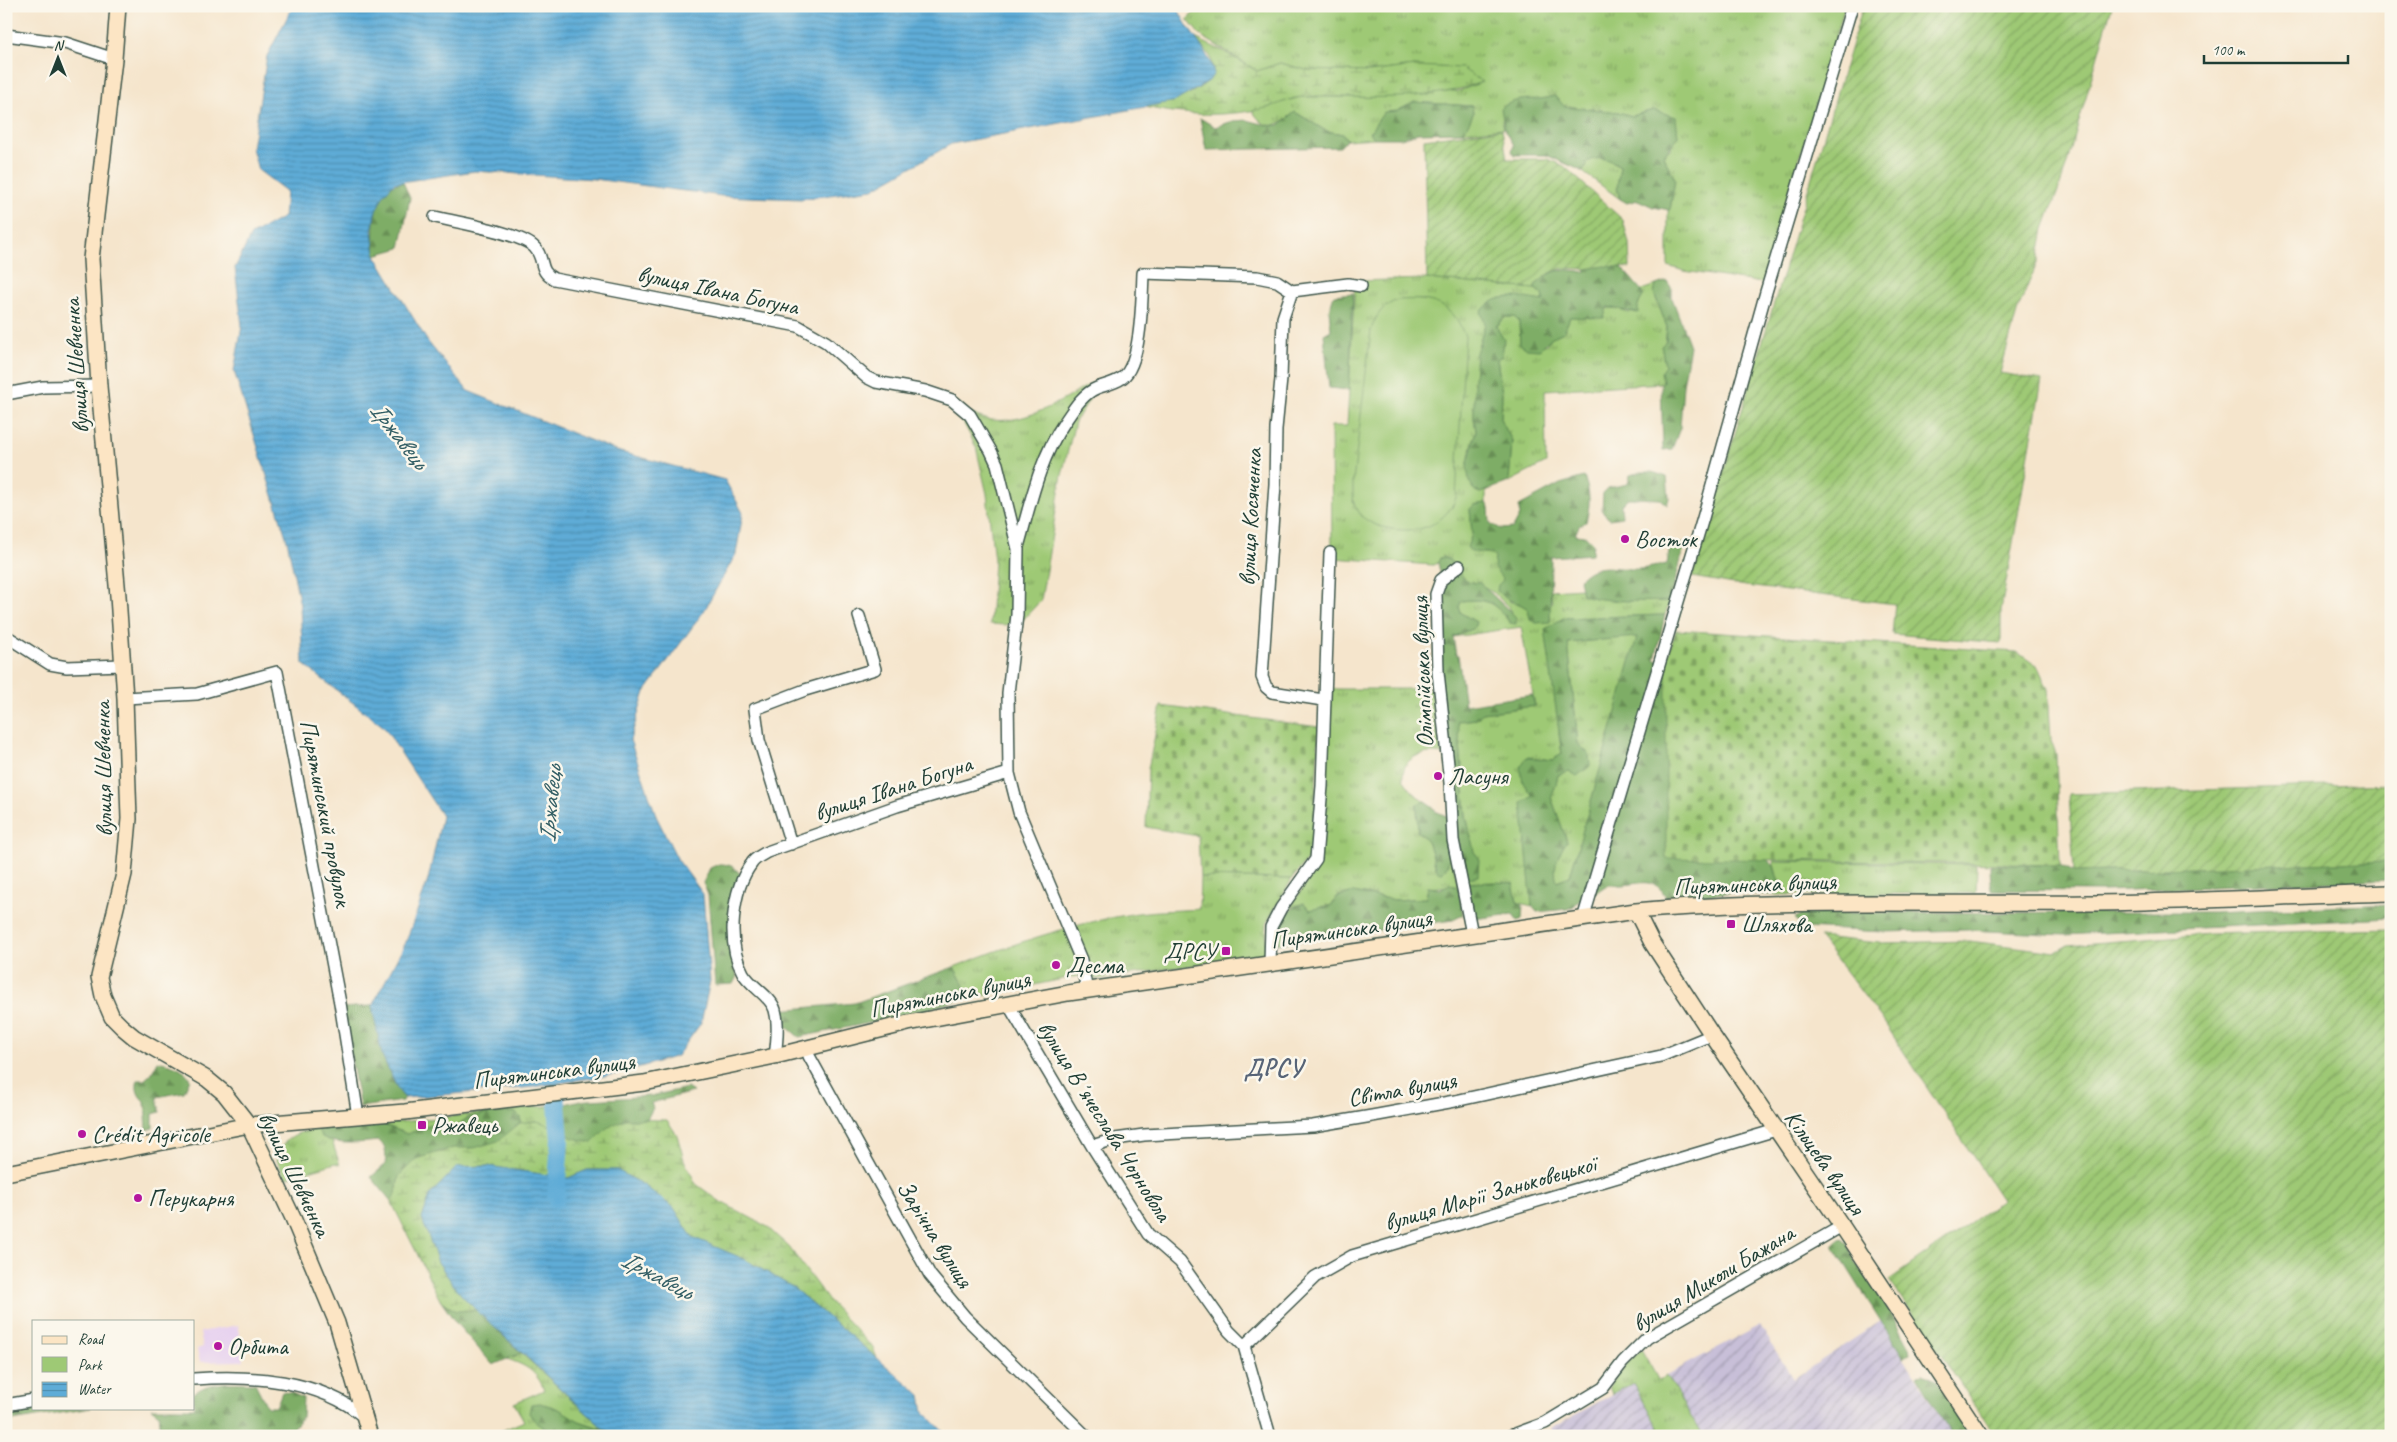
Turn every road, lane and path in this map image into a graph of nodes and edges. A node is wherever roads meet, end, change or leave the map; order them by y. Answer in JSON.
{"nodes":[{"id":1,"x":118,"y":6,"type":"edge"},
{"id":2,"x":1852,"y":6,"type":"edge"},
{"id":3,"x":6,"y":35,"type":"edge"},
{"id":4,"x":114,"y":59,"type":"junction"},
{"id":5,"x":435,"y":217,"type":"dead end"},
{"id":6,"x":1361,"y":286,"type":"dead end"},
{"id":7,"x":1292,"y":291,"type":"junction"},
{"id":8,"x":99,"y":386,"type":"junction"},
{"id":9,"x":6,"y":394,"type":"edge"},
{"id":10,"x":1018,"y":549,"type":"junction"},
{"id":11,"x":1330,"y":553,"type":"dead end"},
{"id":12,"x":1459,"y":566,"type":"dead end"},
{"id":13,"x":859,"y":616,"type":"dead end"},
{"id":14,"x":6,"y":636,"type":"edge"},
{"id":15,"x":122,"y":666,"type":"junction"},
{"id":16,"x":125,"y":698,"type":"junction"},
{"id":17,"x":1323,"y":700,"type":"junction"},
{"id":18,"x":1009,"y":773,"type":"junction"},
{"id":19,"x":791,"y":844,"type":"junction"},
{"id":20,"x":2391,"y":893,"type":"edge"},
{"id":21,"x":1636,"y":911,"type":"junction"},
{"id":22,"x":1584,"y":919,"type":"junction"},
{"id":23,"x":1472,"y":934,"type":"junction"},
{"id":24,"x":1270,"y":963,"type":"junction"},
{"id":25,"x":1087,"y":991,"type":"junction"},
{"id":26,"x":1008,"y":1004,"type":"junction"},
{"id":27,"x":1712,"y":1035,"type":"junction"},
{"id":28,"x":807,"y":1048,"type":"junction"},
{"id":29,"x":775,"y":1056,"type":"junction"},
{"id":30,"x":358,"y":1116,"type":"junction"},
{"id":31,"x":249,"y":1124,"type":"junction"},
{"id":32,"x":1776,"y":1130,"type":"junction"},
{"id":33,"x":1092,"y":1146,"type":"junction"},
{"id":34,"x":6,"y":1173,"type":"edge"},
{"id":35,"x":1842,"y":1226,"type":"junction"},
{"id":36,"x":1244,"y":1346,"type":"junction"},
{"id":37,"x":195,"y":1379,"type":"edge"},
{"id":38,"x":32,"y":1400,"type":"edge"},
{"id":39,"x":6,"y":1405,"type":"edge"},
{"id":40,"x":364,"y":1417,"type":"junction"},
{"id":41,"x":370,"y":1436,"type":"edge"},
{"id":42,"x":1086,"y":1436,"type":"edge"},
{"id":43,"x":1270,"y":1436,"type":"edge"},
{"id":44,"x":1510,"y":1436,"type":"edge"},
{"id":45,"x":1981,"y":1436,"type":"edge"}],
"edges":[{"from":1,"to":4,"type":"street","name":"вулиця Шевченка"},
{"from":2,"to":22,"type":"street"},
{"from":3,"to":4,"type":"street"},
{"from":4,"to":8,"type":"street","name":"вулиця Шевченка"},
{"from":5,"to":10,"type":"street","name":"вулиця Івана Богуна"},
{"from":6,"to":7,"type":"street"},
{"from":7,"to":10,"type":"street","name":"вулиця Івана Богуна"},
{"from":7,"to":17,"type":"street","name":"вулиця Косяченка"},
{"from":8,"to":9,"type":"street"},
{"from":8,"to":15,"type":"street","name":"вулиця Шевченка"},
{"from":10,"to":18,"type":"street","name":"вулиця Івана Богуна"},
{"from":11,"to":17,"type":"street"},
{"from":12,"to":23,"type":"street","name":"Олімпійська вулиця"},
{"from":13,"to":19,"type":"street","name":"вулиця Івана Богуна"},
{"from":14,"to":15,"type":"street"},
{"from":15,"to":16,"type":"street","name":"вулиця Шевченка"},
{"from":16,"to":30,"type":"street","name":"Пирятинський провулок"},
{"from":16,"to":31,"type":"street","name":"вулиця Шевченка"},
{"from":17,"to":24,"type":"street"},
{"from":18,"to":19,"type":"street","name":"вулиця Івана Богуна"},
{"from":18,"to":25,"type":"street","name":"вулиця Івана Богуна"},
{"from":19,"to":29,"type":"street","name":"вулиця Івана Богуна"},
{"from":20,"to":21,"type":"street","name":"Пирятинська вулиця"},
{"from":21,"to":22,"type":"street","name":"Пирятинська вулиця"},
{"from":21,"to":27,"type":"street","name":"Кільцева вулиця"},
{"from":22,"to":23,"type":"street","name":"Пирятинська вулиця"},
{"from":23,"to":24,"type":"street","name":"Пирятинська вулиця"},
{"from":24,"to":25,"type":"street","name":"Пирятинська вулиця"},
{"from":25,"to":26,"type":"street","name":"Пирятинська вулиця"},
{"from":26,"to":28,"type":"street","name":"Пирятинська вулиця"},
{"from":26,"to":33,"type":"street","name":"вулиця Вʼячеслава Чорновола"},
{"from":27,"to":32,"type":"street","name":"Кільцева вулиця"},
{"from":27,"to":33,"type":"street","name":"Світла вулиця"},
{"from":28,"to":29,"type":"street","name":"Пирятинська вулиця"},
{"from":28,"to":42,"type":"street","name":"Зарічна вулиця"},
{"from":29,"to":30,"type":"street","name":"Пирятинська вулиця"},
{"from":30,"to":31,"type":"street","name":"Пирятинська вулиця"},
{"from":31,"to":34,"type":"street","name":"Пирятинська вулиця"},
{"from":31,"to":40,"type":"street","name":"вулиця Шевченка"},
{"from":32,"to":35,"type":"street","name":"Кільцева вулиця"},
{"from":32,"to":36,"type":"street","name":"вулиця Марії Заньковецької"},
{"from":33,"to":36,"type":"street","name":"вулиця Вʼячеслава Чорновола"},
{"from":35,"to":44,"type":"street","name":"вулиця Миколи Бажана"},
{"from":35,"to":45,"type":"street","name":"Кільцева вулиця"},
{"from":36,"to":43,"type":"street","name":"вулиця Вʼячеслава Чорновола"},
{"from":37,"to":40,"type":"street"},
{"from":38,"to":39,"type":"street"},
{"from":40,"to":41,"type":"street","name":"вулиця Шевченка"}]}
